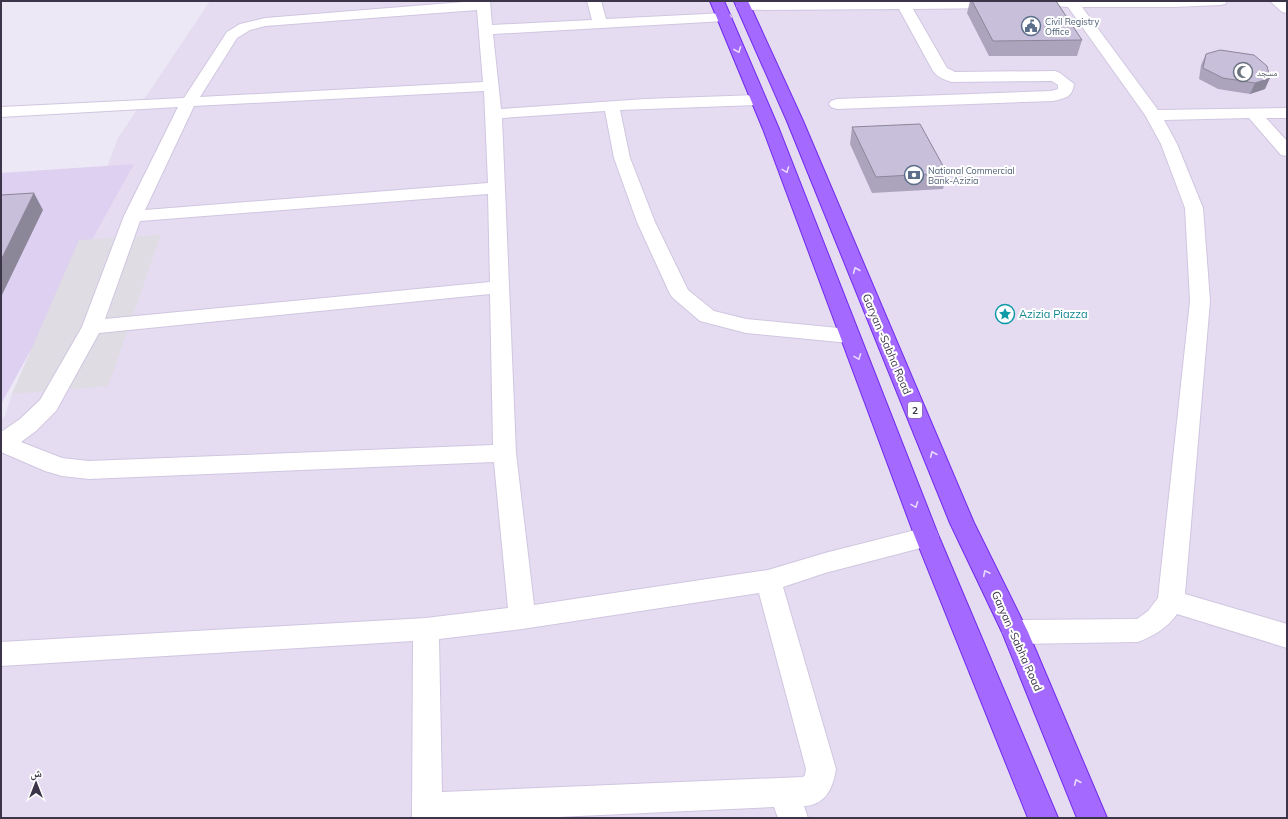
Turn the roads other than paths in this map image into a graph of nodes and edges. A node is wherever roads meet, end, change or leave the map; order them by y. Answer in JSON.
{"nodes":[{"id":1,"x":594,"y":1,"type":"edge"},
{"id":2,"x":1220,"y":1,"type":"edge"},
{"id":3,"x":1277,"y":1,"type":"edge"},
{"id":4,"x":1072,"y":2,"type":"edge"},
{"id":5,"x":483,"y":3,"type":"edge"},
{"id":6,"x":1011,"y":3,"type":"edge"},
{"id":7,"x":1049,"y":3,"type":"edge"},
{"id":8,"x":742,"y":4,"type":"edge"},
{"id":9,"x":904,"y":5,"type":"junction"},
{"id":10,"x":721,"y":9,"type":"edge"},
{"id":11,"x":1287,"y":9,"type":"edge"},
{"id":12,"x":600,"y":24,"type":"junction"},
{"id":13,"x":486,"y":30,"type":"junction"},
{"id":14,"x":492,"y":86,"type":"junction"},
{"id":15,"x":758,"y":100,"type":"junction"},
{"id":16,"x":188,"y":103,"type":"junction"},
{"id":17,"x":837,"y":104,"type":"dead end"},
{"id":18,"x":612,"y":108,"type":"junction"},
{"id":19,"x":1,"y":112,"type":"edge"},
{"id":20,"x":1287,"y":113,"type":"edge"},
{"id":21,"x":494,"y":114,"type":"junction"},
{"id":22,"x":1153,"y":114,"type":"junction"},
{"id":23,"x":1254,"y":114,"type":"junction"},
{"id":24,"x":1287,"y":151,"type":"edge"},
{"id":25,"x":497,"y":188,"type":"junction"},
{"id":26,"x":133,"y":216,"type":"junction"},
{"id":27,"x":500,"y":287,"type":"junction"},
{"id":28,"x":92,"y":327,"type":"junction"},
{"id":29,"x":849,"y":336,"type":"junction"},
{"id":30,"x":1,"y":443,"type":"edge"},
{"id":31,"x":505,"y":453,"type":"junction"},
{"id":32,"x":927,"y":537,"type":"junction"},
{"id":33,"x":768,"y":581,"type":"junction"},
{"id":34,"x":1171,"y":601,"type":"junction"},
{"id":35,"x":522,"y":618,"type":"junction"},
{"id":36,"x":426,"y":629,"type":"junction"},
{"id":37,"x":1015,"y":632,"type":"junction"},
{"id":38,"x":1287,"y":636,"type":"edge"},
{"id":39,"x":1,"y":654,"type":"edge"},
{"id":40,"x":788,"y":805,"type":"edge"},
{"id":41,"x":428,"y":813,"type":"edge"},
{"id":42,"x":1043,"y":818,"type":"edge"},
{"id":43,"x":1092,"y":818,"type":"edge"}],
"edges":[{"from":1,"to":12,"type":"street"},
{"from":2,"to":4,"type":"street"},
{"from":3,"to":11,"type":"street"},
{"from":4,"to":7,"type":"street"},
{"from":4,"to":22,"type":"street"},
{"from":5,"to":13,"type":"street"},
{"from":5,"to":16,"type":"street"},
{"from":6,"to":9,"type":"street"},
{"from":8,"to":9,"type":"street"},
{"from":37,"to":8,"type":"highway","name":"Garyan -Sabha Road","number":"2","one_way":true},
{"from":9,"to":17,"type":"street"},
{"from":10,"to":12,"type":"street"},
{"from":10,"to":15,"type":"highway","one_way":true},
{"from":12,"to":13,"type":"street"},
{"from":13,"to":14,"type":"street"},
{"from":14,"to":16,"type":"street"},
{"from":14,"to":21,"type":"street"},
{"from":15,"to":18,"type":"street"},
{"from":15,"to":29,"type":"highway","one_way":true},
{"from":16,"to":19,"type":"street"},
{"from":16,"to":26,"type":"street"},
{"from":18,"to":21,"type":"street"},
{"from":18,"to":29,"type":"street"},
{"from":20,"to":23,"type":"street"},
{"from":21,"to":25,"type":"street"},
{"from":22,"to":23,"type":"street"},
{"from":22,"to":34,"type":"street"},
{"from":23,"to":24,"type":"street"},
{"from":25,"to":26,"type":"street"},
{"from":25,"to":27,"type":"street"},
{"from":26,"to":28,"type":"street"},
{"from":27,"to":28,"type":"street"},
{"from":27,"to":31,"type":"street"},
{"from":28,"to":30,"type":"street"},
{"from":29,"to":32,"type":"highway","one_way":true},
{"from":30,"to":31,"type":"street"},
{"from":31,"to":35,"type":"street"},
{"from":32,"to":33,"type":"street"},
{"from":32,"to":42,"type":"highway"},
{"from":33,"to":35,"type":"street"},
{"from":33,"to":40,"type":"street"},
{"from":34,"to":37,"type":"street"},
{"from":34,"to":38,"type":"street"},
{"from":35,"to":36,"type":"street"},
{"from":36,"to":39,"type":"street"},
{"from":36,"to":41,"type":"street"},
{"from":43,"to":37,"type":"highway","name":"Garyan -Sabha Road","number":"2","one_way":true},
{"from":40,"to":41,"type":"street"}]}
